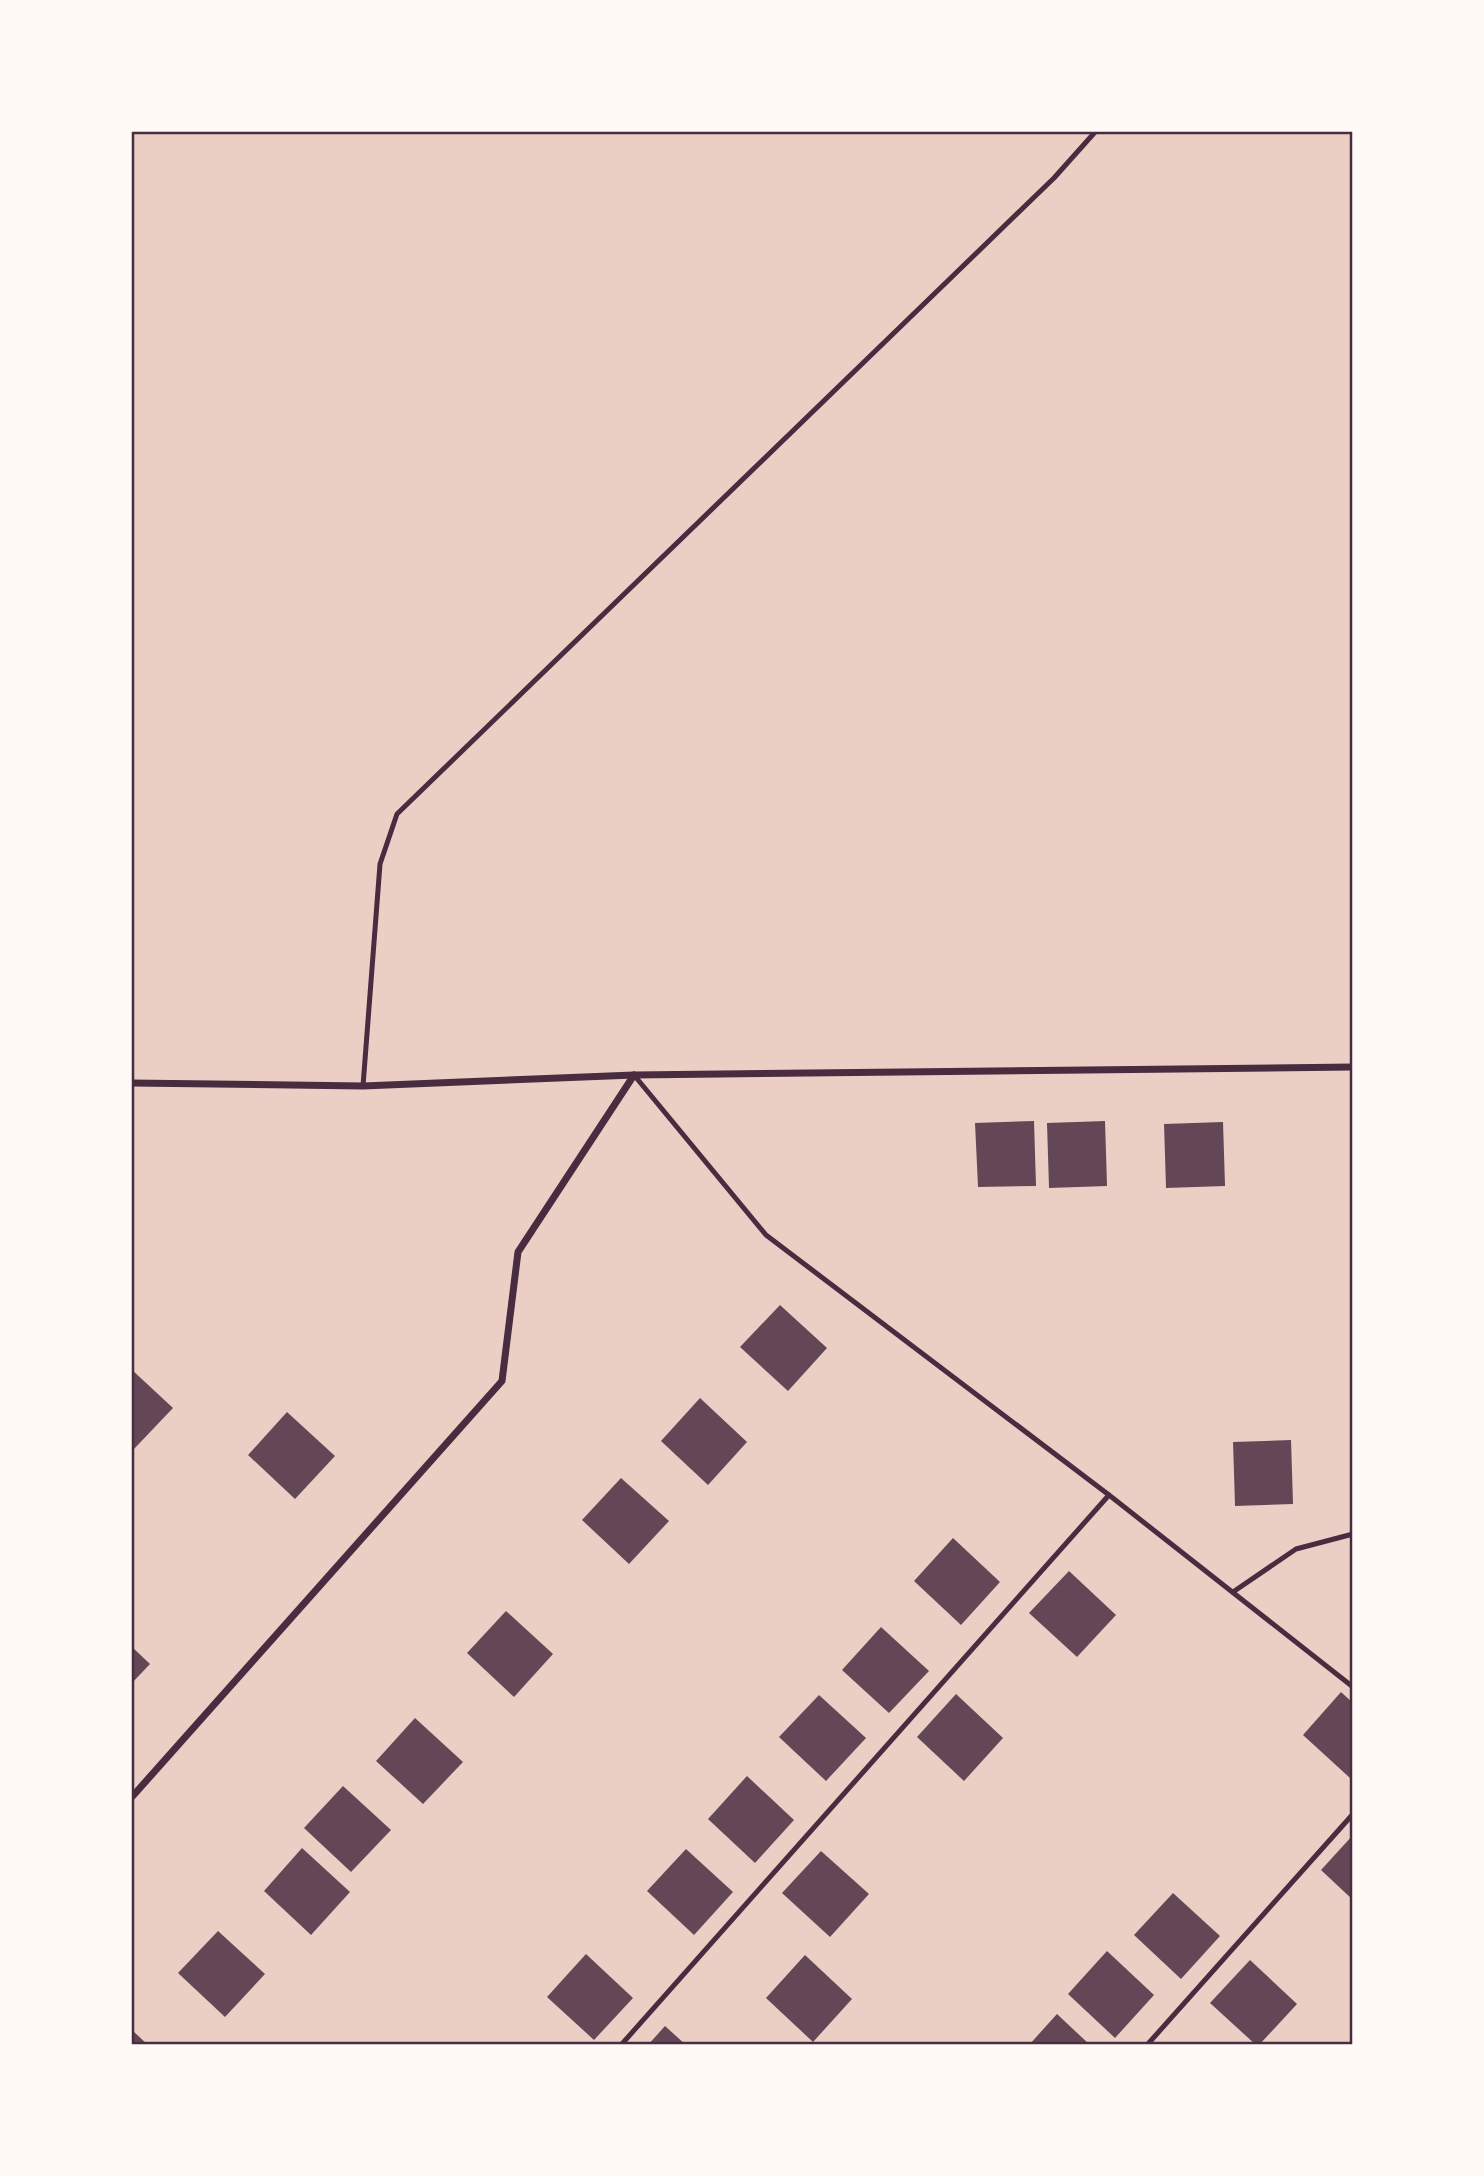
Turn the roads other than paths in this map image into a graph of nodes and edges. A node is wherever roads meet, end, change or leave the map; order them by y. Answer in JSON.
{"nodes":[{"id":1,"x":1096,"y":131,"type":"edge"},
{"id":2,"x":1353,"y":1067,"type":"edge"},
{"id":3,"x":634,"y":1075,"type":"junction"},
{"id":4,"x":131,"y":1083,"type":"edge"},
{"id":5,"x":363,"y":1086,"type":"junction"},
{"id":6,"x":1109,"y":1496,"type":"junction"},
{"id":7,"x":1353,"y":1534,"type":"edge"},
{"id":8,"x":1233,"y":1591,"type":"junction"},
{"id":9,"x":1353,"y":1687,"type":"edge"},
{"id":10,"x":131,"y":1798,"type":"edge"},
{"id":11,"x":1353,"y":1814,"type":"edge"},
{"id":12,"x":621,"y":2045,"type":"edge"},
{"id":13,"x":1147,"y":2045,"type":"edge"}],
"edges":[{"from":1,"to":5,"type":"lane"},
{"from":2,"to":3,"type":"street"},
{"from":3,"to":5,"type":"street"},
{"from":3,"to":6,"type":"lane"},
{"from":3,"to":10,"type":"street"},
{"from":4,"to":5,"type":"street"},
{"from":6,"to":8,"type":"lane"},
{"from":6,"to":12,"type":"lane"},
{"from":7,"to":8,"type":"lane"},
{"from":8,"to":9,"type":"lane"},
{"from":11,"to":13,"type":"lane"}]}
